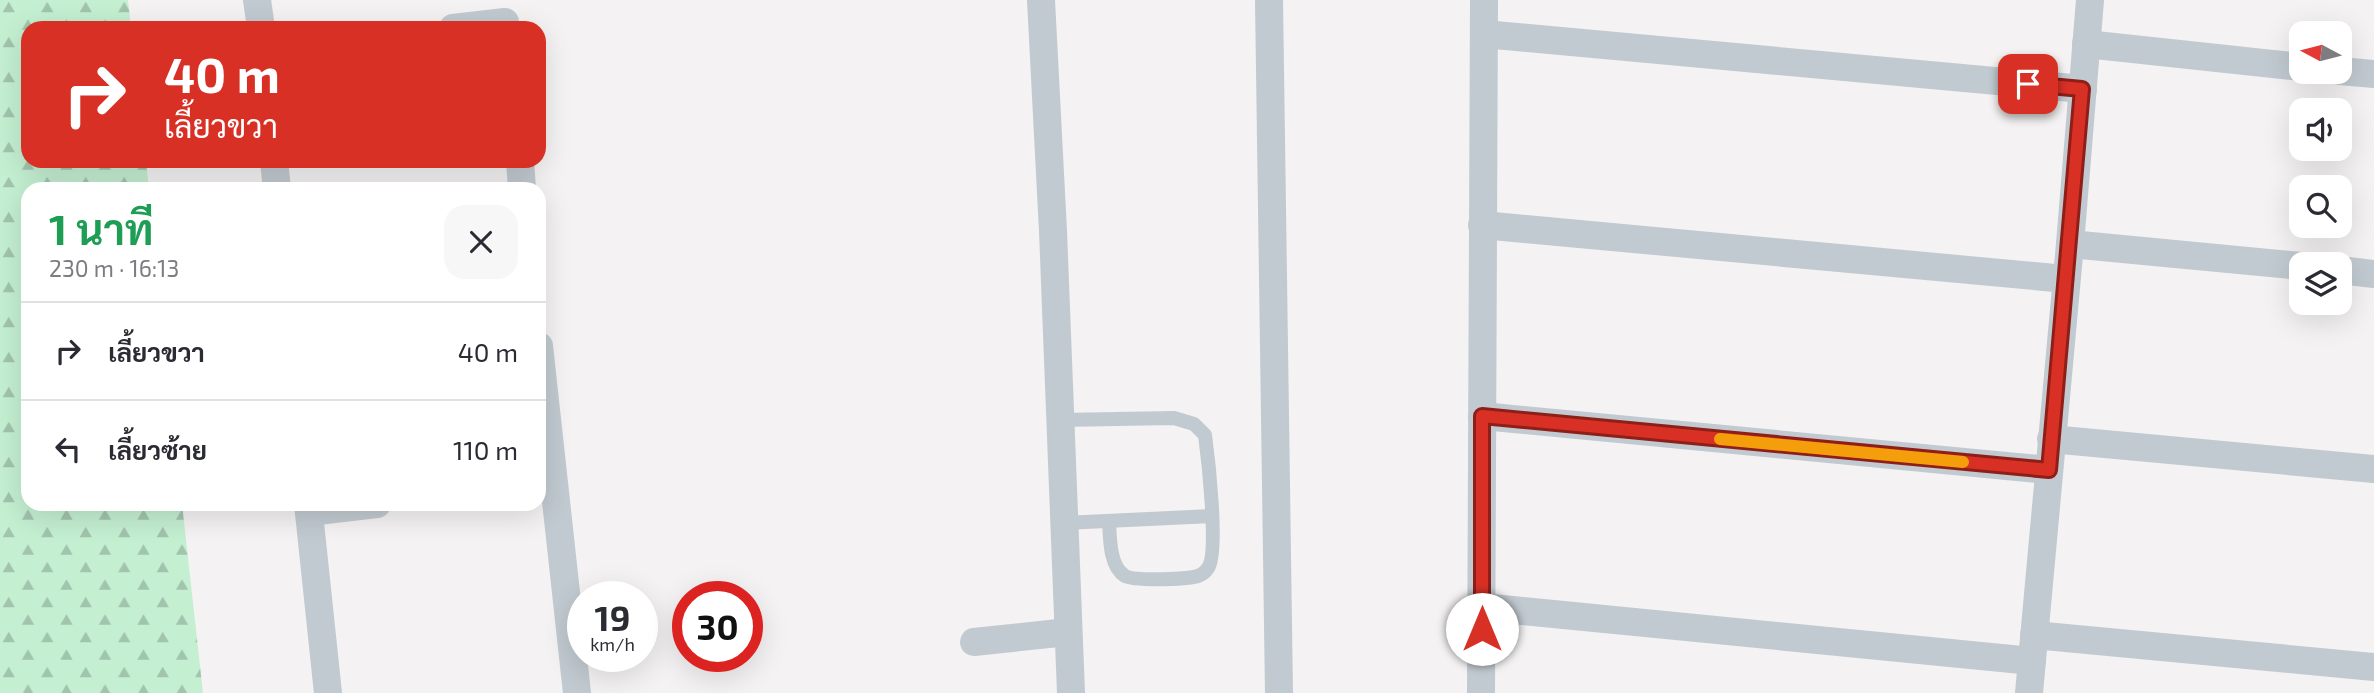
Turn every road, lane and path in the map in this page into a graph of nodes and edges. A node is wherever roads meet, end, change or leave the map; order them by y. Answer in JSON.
{"nodes":[{"id":1,"x":257,"y":0,"type":"edge"},
{"id":2,"x":1041,"y":0,"type":"edge"},
{"id":3,"x":1269,"y":0,"type":"edge"},
{"id":4,"x":1484,"y":0,"type":"edge"},
{"id":5,"x":2090,"y":0,"type":"edge"},
{"id":6,"x":504,"y":17,"type":"edge"},
{"id":7,"x":260,"y":21,"type":"edge"},
{"id":8,"x":485,"y":21,"type":"edge"},
{"id":9,"x":1484,"y":34,"type":"junction"},
{"id":10,"x":2086,"y":44,"type":"junction"},
{"id":11,"x":2289,"y":66,"type":"edge"},
{"id":12,"x":2352,"y":72,"type":"edge"},
{"id":13,"x":2374,"y":74,"type":"edge"},
{"id":14,"x":2082,"y":89,"type":"junction"},
{"id":15,"x":1482,"y":225,"type":"junction"},
{"id":16,"x":2070,"y":244,"type":"junction"},
{"id":17,"x":2289,"y":265,"type":"edge"},
{"id":18,"x":2352,"y":271,"type":"edge"},
{"id":19,"x":2374,"y":274,"type":"edge"},
{"id":20,"x":2066,"y":279,"type":"junction"},
{"id":21,"x":1482,"y":416,"type":"junction"},
{"id":22,"x":1060,"y":420,"type":"junction"},
{"id":23,"x":2051,"y":439,"type":"junction"},
{"id":24,"x":2374,"y":469,"type":"edge"},
{"id":25,"x":2049,"y":470,"type":"junction"},
{"id":26,"x":546,"y":485,"type":"edge"},
{"id":27,"x":308,"y":511,"type":"edge"},
{"id":28,"x":1212,"y":516,"type":"junction"},
{"id":29,"x":1109,"y":521,"type":"junction"},
{"id":30,"x":1064,"y":523,"type":"junction"},
{"id":31,"x":1482,"y":607,"type":"junction"},
{"id":32,"x":1068,"y":632,"type":"junction"},
{"id":33,"x":974,"y":642,"type":"dead end"},
{"id":34,"x":2033,"y":648,"type":"junction"},
{"id":35,"x":2374,"y":667,"type":"edge"},
{"id":36,"x":328,"y":693,"type":"edge"},
{"id":37,"x":576,"y":693,"type":"edge"},
{"id":38,"x":1071,"y":693,"type":"edge"},
{"id":39,"x":1279,"y":693,"type":"edge"},
{"id":40,"x":1481,"y":693,"type":"edge"},
{"id":41,"x":2029,"y":693,"type":"edge"}],
"edges":[{"from":1,"to":7,"type":"street"},
{"from":2,"to":22,"type":"street"},
{"from":3,"to":39,"type":"street"},
{"from":4,"to":9,"type":"street"},
{"from":5,"to":10,"type":"street"},
{"from":6,"to":8,"type":"street"},
{"from":9,"to":14,"type":"street"},
{"from":9,"to":15,"type":"street"},
{"from":10,"to":11,"type":"street"},
{"from":10,"to":14,"type":"street"},
{"from":12,"to":13,"type":"street"},
{"from":14,"to":16,"type":"street"},
{"from":15,"to":20,"type":"street"},
{"from":15,"to":21,"type":"street"},
{"from":16,"to":17,"type":"street"},
{"from":16,"to":20,"type":"street"},
{"from":18,"to":19,"type":"street"},
{"from":20,"to":23,"type":"street"},
{"from":21,"to":25,"type":"street"},
{"from":21,"to":31,"type":"street"},
{"from":22,"to":28,"type":"lane"},
{"from":22,"to":30,"type":"street"},
{"from":23,"to":24,"type":"street"},
{"from":23,"to":25,"type":"street"},
{"from":25,"to":34,"type":"street"},
{"from":26,"to":37,"type":"street"},
{"from":27,"to":36,"type":"street"},
{"from":28,"to":29,"type":"lane"},
{"from":28,"to":29,"type":"lane"},
{"from":29,"to":30,"type":"lane"},
{"from":30,"to":32,"type":"street"},
{"from":31,"to":34,"type":"street"},
{"from":31,"to":40,"type":"street"},
{"from":32,"to":33,"type":"street"},
{"from":32,"to":38,"type":"street"},
{"from":34,"to":35,"type":"street"},
{"from":34,"to":41,"type":"street"}]}
